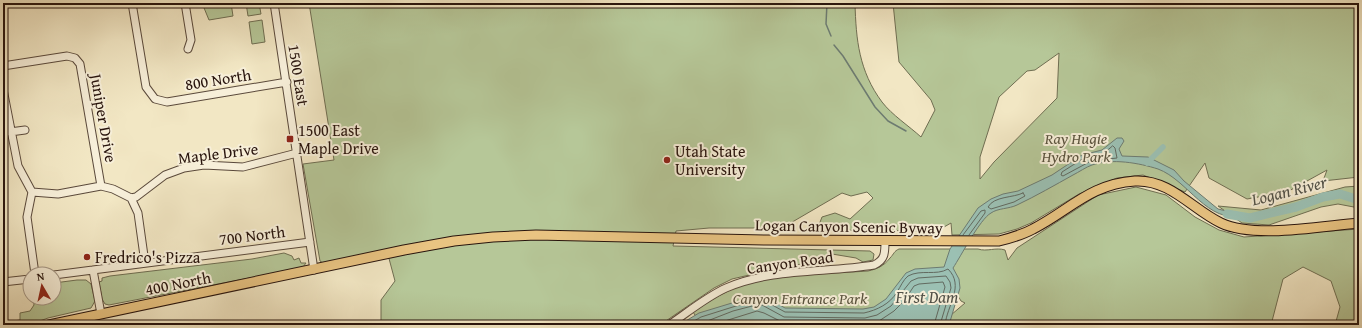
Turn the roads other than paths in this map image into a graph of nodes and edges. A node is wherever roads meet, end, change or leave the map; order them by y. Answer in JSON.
{"nodes":[{"id":1,"x":132,"y":3,"type":"edge"},
{"id":2,"x":185,"y":3,"type":"edge"},
{"id":3,"x":274,"y":3,"type":"edge"},
{"id":4,"x":188,"y":49,"type":"dead end"},
{"id":5,"x":3,"y":66,"type":"edge"},
{"id":6,"x":286,"y":82,"type":"junction"},
{"id":7,"x":3,"y":88,"type":"edge"},
{"id":8,"x":25,"y":130,"type":"dead end"},
{"id":9,"x":10,"y":132,"type":"junction"},
{"id":10,"x":297,"y":153,"type":"junction"},
{"id":11,"x":101,"y":186,"type":"junction"},
{"id":12,"x":32,"y":192,"type":"junction"},
{"id":13,"x":131,"y":198,"type":"junction"},
{"id":14,"x":1359,"y":223,"type":"edge"},
{"id":15,"x":885,"y":241,"type":"junction"},
{"id":16,"x":310,"y":242,"type":"junction"},
{"id":17,"x":145,"y":263,"type":"junction"},
{"id":18,"x":34,"y":266,"type":"edge"},
{"id":19,"x":93,"y":270,"type":"junction"},
{"id":20,"x":314,"y":270,"type":"junction"},
{"id":21,"x":62,"y":274,"type":"edge"},
{"id":22,"x":22,"y":280,"type":"edge"},
{"id":23,"x":3,"y":282,"type":"edge"},
{"id":24,"x":101,"y":314,"type":"junction"},
{"id":25,"x":49,"y":325,"type":"edge"},
{"id":26,"x":669,"y":325,"type":"edge"}],
"edges":[{"from":1,"to":6,"type":"street","name":"800 North"},
{"from":2,"to":4,"type":"street"},
{"from":3,"to":6,"type":"street","name":"1500 East"},
{"from":5,"to":11,"type":"street","name":"Juniper Drive"},
{"from":6,"to":10,"type":"street","name":"1500 East"},
{"from":7,"to":9,"type":"street"},
{"from":8,"to":9,"type":"street"},
{"from":9,"to":12,"type":"street"},
{"from":10,"to":13,"type":"street","name":"Maple Drive"},
{"from":10,"to":16,"type":"street","name":"1500 East"},
{"from":11,"to":12,"type":"street"},
{"from":11,"to":13,"type":"street"},
{"from":12,"to":18,"type":"street"},
{"from":13,"to":17,"type":"street"},
{"from":14,"to":15,"type":"main road","name":"Logan Canyon Scenic Byway"},
{"from":15,"to":20,"type":"main road","name":"Logan Canyon Scenic Byway"},
{"from":15,"to":26,"type":"street","name":"Canyon Road"},
{"from":16,"to":17,"type":"street","name":"700 North"},
{"from":16,"to":20,"type":"street","name":"1500 East"},
{"from":17,"to":19,"type":"street","name":"700 North"},
{"from":19,"to":21,"type":"street","name":"700 North"},
{"from":19,"to":24,"type":"street"},
{"from":20,"to":24,"type":"main road","name":"400 North"},
{"from":22,"to":23,"type":"street"},
{"from":24,"to":25,"type":"main road","name":"400 North"}]}
